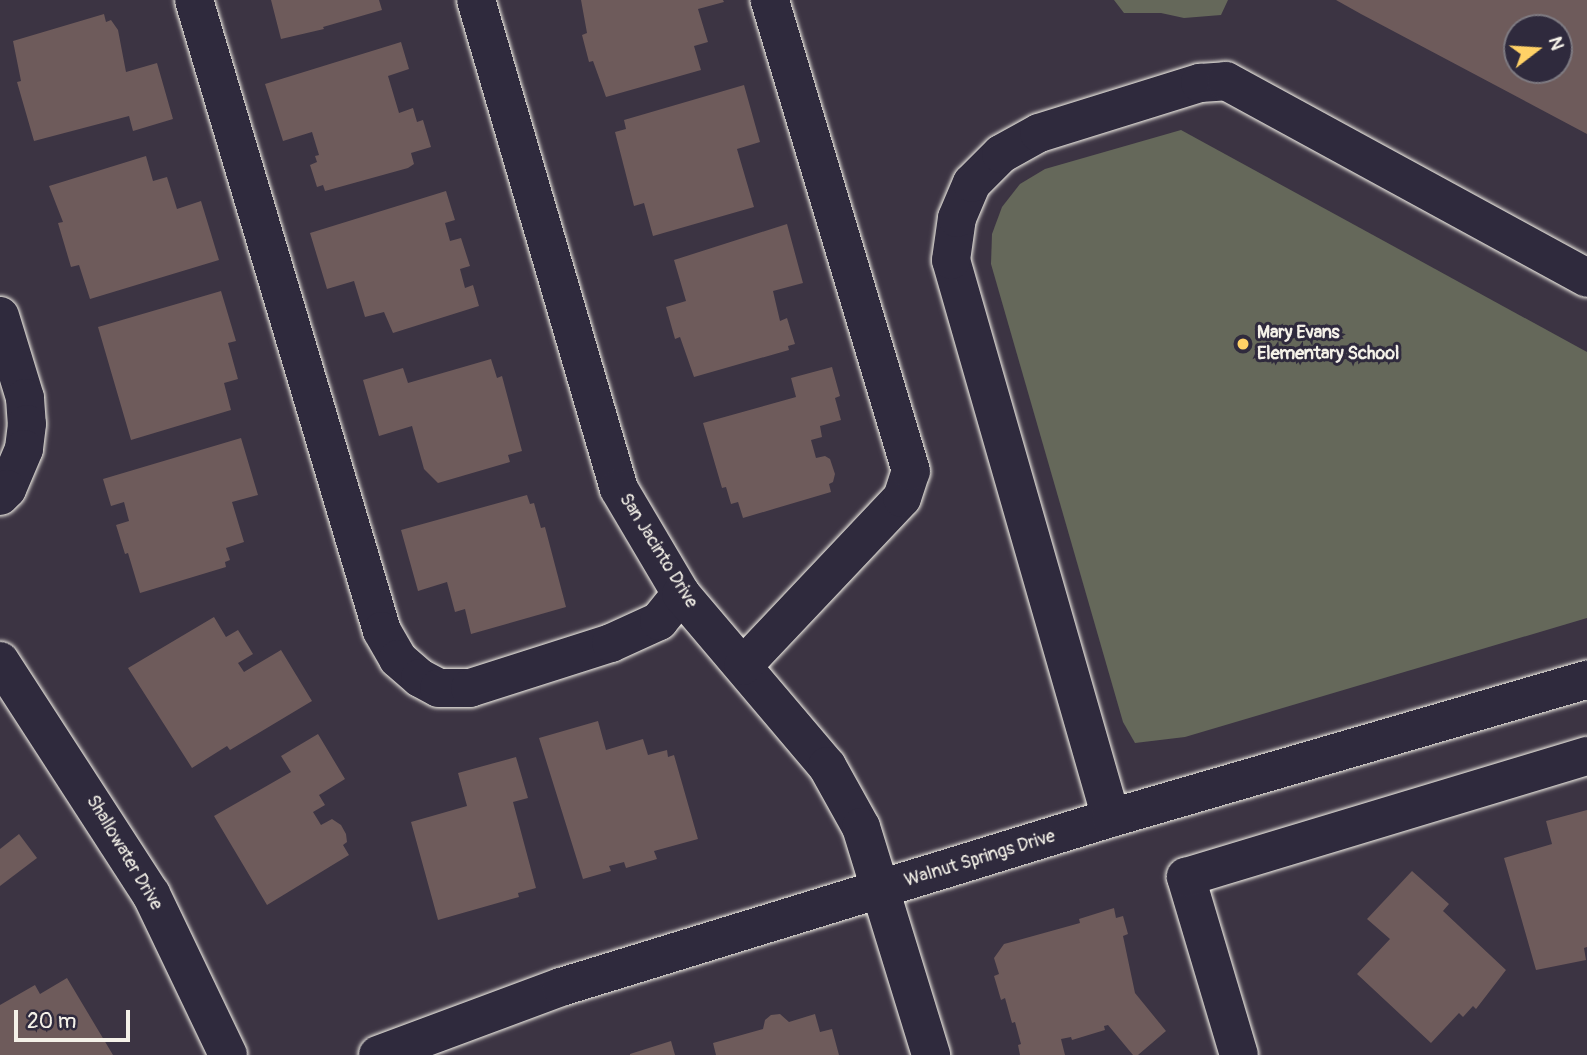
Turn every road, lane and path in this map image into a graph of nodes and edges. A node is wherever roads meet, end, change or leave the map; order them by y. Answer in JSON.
{"nodes":[{"id":1,"x":194,"y":0,"type":"edge"},
{"id":2,"x":476,"y":0,"type":"edge"},
{"id":3,"x":770,"y":0,"type":"edge"},
{"id":4,"x":1587,"y":278,"type":"edge"},
{"id":5,"x":0,"y":316,"type":"edge"},
{"id":6,"x":0,"y":496,"type":"edge"},
{"id":7,"x":681,"y":594,"type":"junction"},
{"id":8,"x":0,"y":661,"type":"edge"},
{"id":9,"x":743,"y":666,"type":"junction"},
{"id":10,"x":1587,"y":680,"type":"edge"},
{"id":11,"x":1587,"y":756,"type":"edge"},
{"id":12,"x":1111,"y":818,"type":"junction"},
{"id":13,"x":880,"y":889,"type":"junction"},
{"id":14,"x":228,"y":1055,"type":"edge"},
{"id":15,"x":378,"y":1055,"type":"edge"},
{"id":16,"x":931,"y":1055,"type":"edge"},
{"id":17,"x":1239,"y":1055,"type":"edge"}],
"edges":[{"from":1,"to":7,"type":"street"},
{"from":2,"to":7,"type":"street","name":"San Jacinto Drive"},
{"from":3,"to":9,"type":"street"},
{"from":4,"to":12,"type":"street"},
{"from":5,"to":6,"type":"street"},
{"from":7,"to":9,"type":"street","name":"San Jacinto Drive"},
{"from":8,"to":14,"type":"street","name":"Shallowater Drive"},
{"from":9,"to":13,"type":"street","name":"San Jacinto Drive"},
{"from":10,"to":12,"type":"street","name":"Walnut Springs Drive"},
{"from":11,"to":17,"type":"street"},
{"from":12,"to":13,"type":"street","name":"Walnut Springs Drive"},
{"from":13,"to":15,"type":"street","name":"Walnut Springs Drive"},
{"from":13,"to":16,"type":"street","name":"San Jacinto Drive"}]}
